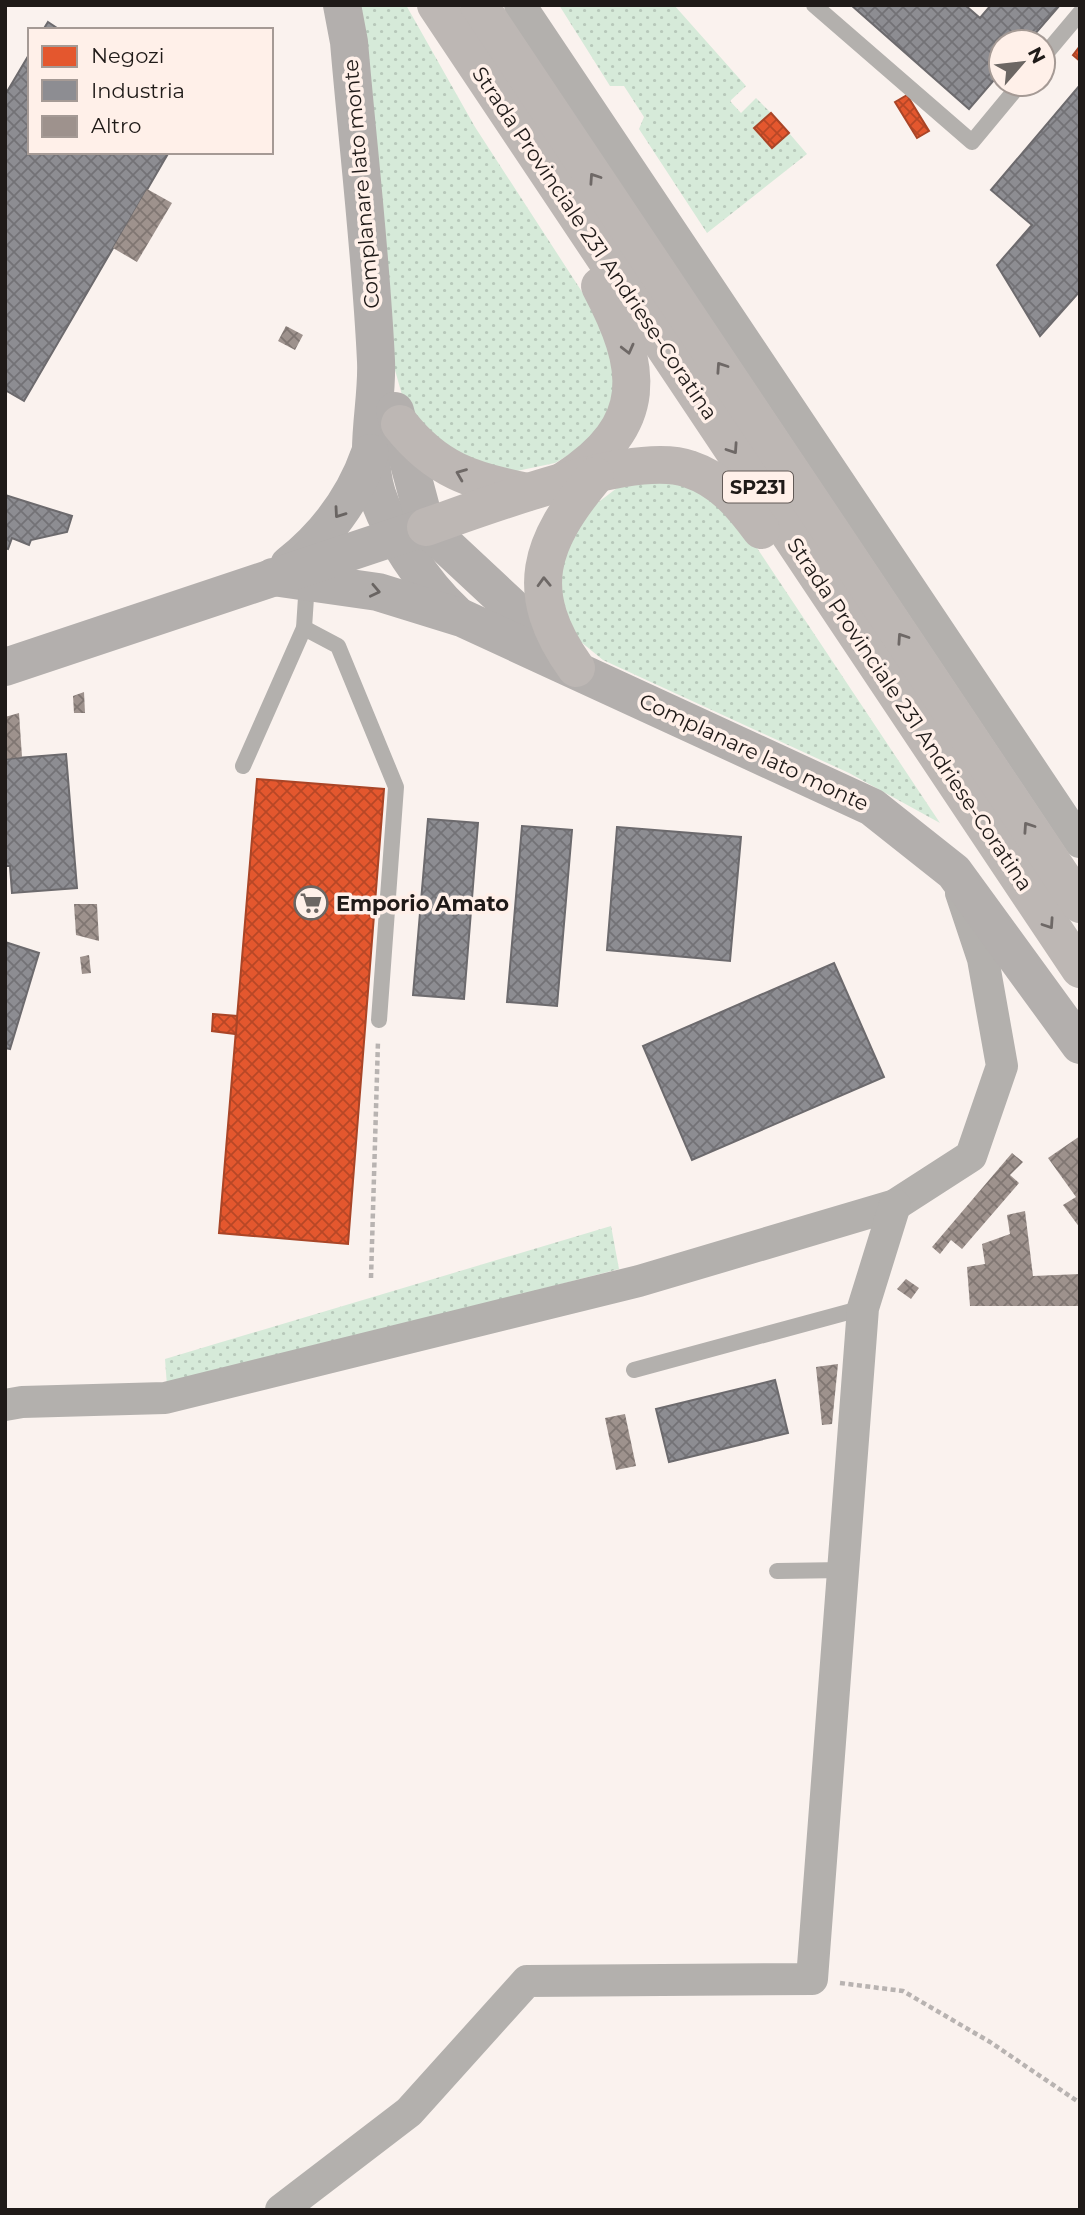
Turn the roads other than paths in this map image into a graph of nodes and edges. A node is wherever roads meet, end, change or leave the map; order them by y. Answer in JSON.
{"nodes":[{"id":1,"x":342,"y":5,"type":"edge"},
{"id":2,"x":436,"y":5,"type":"edge"},
{"id":3,"x":478,"y":5,"type":"edge"},
{"id":4,"x":520,"y":5,"type":"edge"},
{"id":5,"x":814,"y":5,"type":"edge"},
{"id":6,"x":1080,"y":13,"type":"edge"},
{"id":7,"x":1057,"y":40,"type":"edge"},
{"id":8,"x":496,"y":93,"type":"junction"},
{"id":9,"x":1008,"y":98,"type":"edge"},
{"id":10,"x":376,"y":364,"type":"junction"},
{"id":11,"x":400,"y":424,"type":"junction"},
{"id":12,"x":370,"y":453,"type":"junction"},
{"id":13,"x":561,"y":484,"type":"junction"},
{"id":14,"x":413,"y":532,"type":"junction"},
{"id":15,"x":290,"y":579,"type":"junction"},
{"id":16,"x":462,"y":618,"type":"junction"},
{"id":17,"x":304,"y":628,"type":"junction"},
{"id":18,"x":5,"y":667,"type":"edge"},
{"id":19,"x":576,"y":668,"type":"junction"},
{"id":20,"x":243,"y":766,"type":"dead end"},
{"id":21,"x":1065,"y":802,"type":"edge"},
{"id":22,"x":971,"y":807,"type":"junction"},
{"id":23,"x":1080,"y":842,"type":"edge"},
{"id":24,"x":954,"y":872,"type":"junction"},
{"id":25,"x":1080,"y":904,"type":"edge"},
{"id":26,"x":1080,"y":969,"type":"edge"},
{"id":27,"x":379,"y":1020,"type":"road end"},
{"id":28,"x":1080,"y":1045,"type":"edge"},
{"id":29,"x":895,"y":1205,"type":"junction"},
{"id":30,"x":863,"y":1308,"type":"junction"},
{"id":31,"x":634,"y":1370,"type":"dead end"},
{"id":32,"x":5,"y":1405,"type":"edge"},
{"id":33,"x":845,"y":1570,"type":"junction"},
{"id":34,"x":777,"y":1571,"type":"dead end"},
{"id":35,"x":281,"y":2210,"type":"edge"}],
"edges":[{"from":1,"to":10,"type":"street","name":"Complanare lato monte"},
{"from":2,"to":8,"type":"highway","name":"Strada Provinciale 231 Andriese-Coratina","number":"SP231"},
{"from":25,"to":3,"type":"highway","name":"Strada Provinciale 231 Andriese-Coratina","number":"SP231","one_way":true},
{"from":4,"to":21,"type":"street"},
{"from":5,"to":9,"type":"lane"},
{"from":6,"to":7,"type":"lane"},
{"from":8,"to":13,"type":"highway","number":"SP231","one_way":true},
{"from":8,"to":22,"type":"highway","name":"Strada Provinciale 231 Andriese-Coratina","number":"SP231","one_way":true},
{"from":10,"to":11,"type":"street","name":"Complanare lato monte"},
{"from":10,"to":12,"type":"street","name":"Complanare lato monte"},
{"from":13,"to":11,"type":"highway","number":"SP231","one_way":true},
{"from":11,"to":14,"type":"street","name":"Complanare lato monte"},
{"from":12,"to":14,"type":"street","name":"Complanare lato monte"},
{"from":12,"to":15,"type":"street","name":"Complanare lato monte","one_way":true},
{"from":13,"to":14,"type":"highway","number":"SP231"},
{"from":19,"to":13,"type":"highway","number":"SP231","one_way":true},
{"from":13,"to":22,"type":"highway","number":"SP231"},
{"from":14,"to":15,"type":"street"},
{"from":14,"to":16,"type":"street","name":"Complanare lato monte"},
{"from":14,"to":19,"type":"street","name":"Complanare lato monte"},
{"from":15,"to":16,"type":"street","name":"Complanare lato monte","one_way":true},
{"from":15,"to":17,"type":"lane"},
{"from":15,"to":18,"type":"street"},
{"from":16,"to":19,"type":"street","name":"Complanare lato monte"},
{"from":17,"to":20,"type":"lane"},
{"from":17,"to":27,"type":"lane"},
{"from":19,"to":24,"type":"street","name":"Complanare lato monte"},
{"from":21,"to":23,"type":"street"},
{"from":22,"to":26,"type":"highway","name":"Strada Provinciale 231 Andriese-Coratina","number":"SP231","one_way":true},
{"from":24,"to":28,"type":"street","name":"Complanare lato monte"},
{"from":24,"to":29,"type":"street"},
{"from":29,"to":30,"type":"street"},
{"from":29,"to":32,"type":"street"},
{"from":30,"to":31,"type":"lane"},
{"from":30,"to":33,"type":"street"},
{"from":33,"to":34,"type":"lane"},
{"from":33,"to":35,"type":"street"}]}
